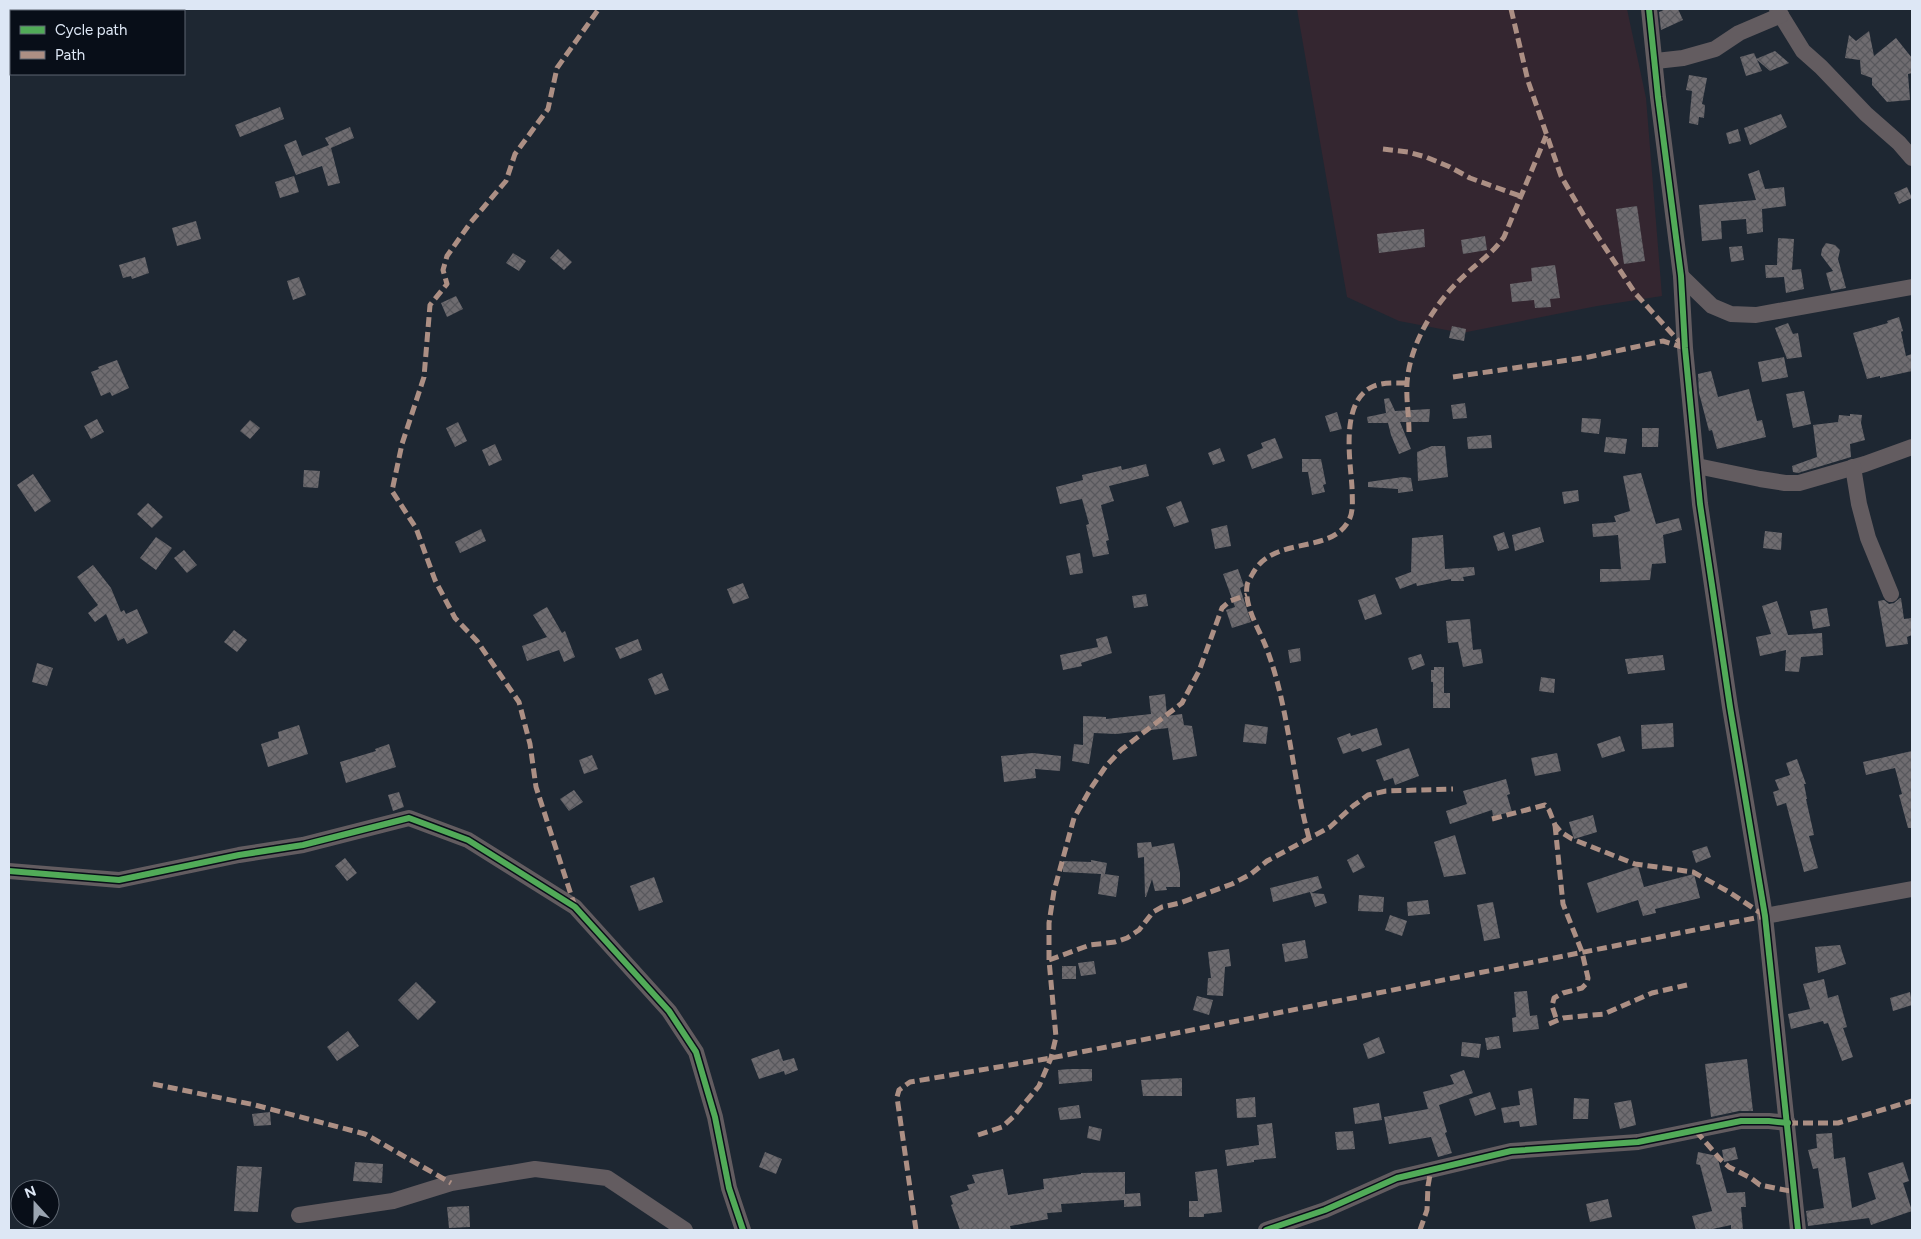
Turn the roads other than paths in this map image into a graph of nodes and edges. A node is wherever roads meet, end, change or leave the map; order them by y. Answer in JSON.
{"nodes":[{"id":1,"x":1650,"y":9,"type":"edge"},
{"id":2,"x":1779,"y":12,"type":"edge"},
{"id":3,"x":1656,"y":61,"type":"junction"},
{"id":4,"x":1912,"y":158,"type":"edge"},
{"id":5,"x":1681,"y":276,"type":"junction"},
{"id":6,"x":1912,"y":287,"type":"edge"},
{"id":7,"x":1912,"y":447,"type":"edge"},
{"id":8,"x":1696,"y":466,"type":"junction"},
{"id":9,"x":1853,"y":467,"type":"junction"},
{"id":10,"x":1891,"y":594,"type":"dead end"},
{"id":11,"x":9,"y":871,"type":"edge"},
{"id":12,"x":1912,"y":889,"type":"edge"},
{"id":13,"x":1765,"y":916,"type":"junction"},
{"id":14,"x":1788,"y":1124,"type":"junction"},
{"id":15,"x":299,"y":1215,"type":"dead end"},
{"id":16,"x":685,"y":1230,"type":"edge"},
{"id":17,"x":743,"y":1230,"type":"edge"},
{"id":18,"x":1266,"y":1230,"type":"edge"},
{"id":19,"x":1798,"y":1230,"type":"edge"}],
"edges":[{"from":1,"to":3,"type":"street"},
{"from":2,"to":3,"type":"street"},
{"from":2,"to":4,"type":"street"},
{"from":3,"to":5,"type":"street"},
{"from":5,"to":6,"type":"street"},
{"from":5,"to":8,"type":"street"},
{"from":7,"to":9,"type":"street"},
{"from":8,"to":9,"type":"street"},
{"from":8,"to":13,"type":"street"},
{"from":9,"to":10,"type":"street"},
{"from":11,"to":17,"type":"street"},
{"from":12,"to":13,"type":"street"},
{"from":13,"to":14,"type":"street"},
{"from":14,"to":18,"type":"street"},
{"from":14,"to":19,"type":"street"},
{"from":15,"to":16,"type":"street"}]}
